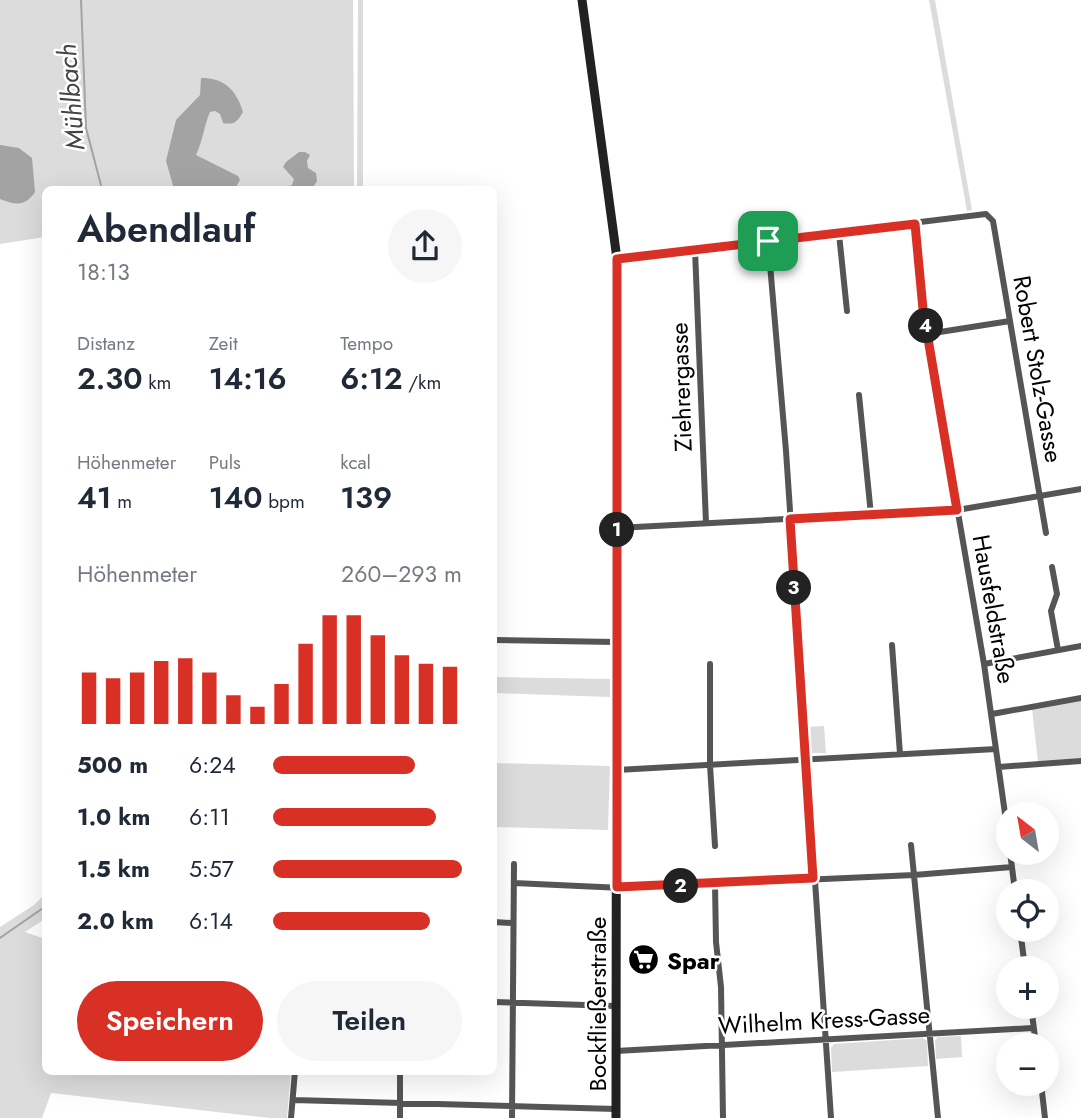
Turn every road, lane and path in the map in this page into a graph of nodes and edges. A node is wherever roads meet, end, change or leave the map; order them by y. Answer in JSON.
{"nodes":[{"id":1,"x":582,"y":0,"type":"edge"},
{"id":2,"x":915,"y":224,"type":"junction"},
{"id":3,"x":839,"y":234,"type":"junction"},
{"id":4,"x":768,"y":241,"type":"junction"},
{"id":5,"x":695,"y":250,"type":"junction"},
{"id":6,"x":617,"y":259,"type":"junction"},
{"id":7,"x":847,"y":311,"type":"dead end"},
{"id":8,"x":1010,"y":321,"type":"junction"},
{"id":9,"x":927,"y":334,"type":"junction"},
{"id":10,"x":859,"y":395,"type":"dead end"},
{"id":11,"x":1081,"y":489,"type":"edge"},
{"id":12,"x":1040,"y":496,"type":"junction"},
{"id":13,"x":957,"y":510,"type":"junction"},
{"id":14,"x":871,"y":515,"type":"junction"},
{"id":15,"x":790,"y":519,"type":"junction"},
{"id":16,"x":706,"y":523,"type":"junction"},
{"id":17,"x":617,"y":528,"type":"junction"},
{"id":18,"x":1046,"y":533,"type":"dead end"},
{"id":19,"x":1052,"y":568,"type":"dead end"},
{"id":20,"x":497,"y":640,"type":"edge"},
{"id":21,"x":617,"y":642,"type":"junction"},
{"id":22,"x":892,"y":645,"type":"dead end"},
{"id":23,"x":1081,"y":646,"type":"edge"},
{"id":24,"x":1058,"y":650,"type":"junction"},
{"id":25,"x":984,"y":663,"type":"junction"},
{"id":26,"x":710,"y":664,"type":"dead end"},
{"id":27,"x":1081,"y":698,"type":"edge"},
{"id":28,"x":992,"y":714,"type":"junction"},
{"id":29,"x":996,"y":749,"type":"junction"},
{"id":30,"x":900,"y":754,"type":"junction"},
{"id":31,"x":806,"y":760,"type":"junction"},
{"id":32,"x":1081,"y":761,"type":"edge"},
{"id":33,"x":710,"y":765,"type":"junction"},
{"id":34,"x":999,"y":767,"type":"junction"},
{"id":35,"x":617,"y":770,"type":"junction"},
{"id":36,"x":1004,"y":802,"type":"edge"},
{"id":37,"x":911,"y":845,"type":"dead end"},
{"id":38,"x":715,"y":846,"type":"dead end"},
{"id":39,"x":514,"y":864,"type":"dead end"},
{"id":40,"x":1012,"y":867,"type":"joint"},
{"id":41,"x":914,"y":875,"type":"junction"},
{"id":42,"x":813,"y":878,"type":"junction"},
{"id":43,"x":1014,"y":879,"type":"edge"},
{"id":44,"x":514,"y":883,"type":"junction"},
{"id":45,"x":715,"y":884,"type":"junction"},
{"id":46,"x":617,"y":887,"type":"junction"},
{"id":47,"x":497,"y":922,"type":"edge"},
{"id":48,"x":512,"y":923,"type":"junction"},
{"id":49,"x":497,"y":1003,"type":"edge"},
{"id":50,"x":513,"y":1003,"type":"junction"},
{"id":51,"x":616,"y":1006,"type":"junction"},
{"id":52,"x":1032,"y":1019,"type":"edge"},
{"id":53,"x":1033,"y":1028,"type":"junction"},
{"id":54,"x":1034,"y":1033,"type":"edge"},
{"id":55,"x":930,"y":1034,"type":"junction"},
{"id":56,"x":825,"y":1040,"type":"junction"},
{"id":57,"x":722,"y":1045,"type":"junction"},
{"id":58,"x":617,"y":1051,"type":"junction"},
{"id":59,"x":295,"y":1075,"type":"edge"},
{"id":60,"x":400,"y":1075,"type":"edge"},
{"id":61,"x":1042,"y":1096,"type":"edge"},
{"id":62,"x":293,"y":1100,"type":"junction"},
{"id":63,"x":400,"y":1103,"type":"junction"},
{"id":64,"x":513,"y":1105,"type":"junction"},
{"id":65,"x":616,"y":1114,"type":"edge"},
{"id":66,"x":291,"y":1118,"type":"edge"},
{"id":67,"x":400,"y":1118,"type":"edge"},
{"id":68,"x":512,"y":1118,"type":"edge"},
{"id":69,"x":723,"y":1118,"type":"edge"},
{"id":70,"x":831,"y":1118,"type":"edge"},
{"id":71,"x":938,"y":1118,"type":"edge"},
{"id":72,"x":1045,"y":1118,"type":"edge"}],
"edges":[{"from":1,"to":6,"type":"main road","name":"Bockfließerstraße"},
{"from":2,"to":3,"type":"street"},
{"from":2,"to":8,"type":"street","name":"Robert Stolz-Gasse"},
{"from":2,"to":9,"type":"street","name":"Hausfeldstraße"},
{"from":3,"to":4,"type":"street"},
{"from":3,"to":7,"type":"street"},
{"from":4,"to":5,"type":"street"},
{"from":4,"to":15,"type":"street"},
{"from":5,"to":6,"type":"street"},
{"from":5,"to":16,"type":"street","name":"Ziehrergasse"},
{"from":6,"to":17,"type":"main road","name":"Bockfließerstraße"},
{"from":8,"to":9,"type":"street"},
{"from":8,"to":12,"type":"street","name":"Robert Stolz-Gasse"},
{"from":9,"to":13,"type":"street","name":"Hausfeldstraße"},
{"from":10,"to":14,"type":"street"},
{"from":11,"to":12,"type":"street"},
{"from":12,"to":13,"type":"street"},
{"from":12,"to":18,"type":"street","name":"Robert Stolz-Gasse"},
{"from":13,"to":14,"type":"street"},
{"from":13,"to":25,"type":"street","name":"Hausfeldstraße"},
{"from":14,"to":15,"type":"street"},
{"from":15,"to":16,"type":"street"},
{"from":15,"to":31,"type":"street"},
{"from":16,"to":17,"type":"street"},
{"from":17,"to":21,"type":"main road","name":"Bockfließerstraße"},
{"from":19,"to":24,"type":"street"},
{"from":20,"to":21,"type":"street"},
{"from":21,"to":35,"type":"main road","name":"Bockfließerstraße"},
{"from":22,"to":30,"type":"street"},
{"from":23,"to":24,"type":"street"},
{"from":24,"to":25,"type":"street"},
{"from":25,"to":28,"type":"street","name":"Hausfeldstraße"},
{"from":26,"to":33,"type":"street"},
{"from":27,"to":28,"type":"street"},
{"from":28,"to":29,"type":"street","name":"Hausfeldstraße"},
{"from":29,"to":30,"type":"street"},
{"from":29,"to":34,"type":"street","name":"Hausfeldstraße"},
{"from":30,"to":31,"type":"street"},
{"from":31,"to":33,"type":"street"},
{"from":31,"to":42,"type":"street"},
{"from":32,"to":34,"type":"street"},
{"from":33,"to":35,"type":"street"},
{"from":33,"to":38,"type":"street"},
{"from":34,"to":36,"type":"street","name":"Hausfeldstraße"},
{"from":35,"to":46,"type":"main road","name":"Bockfließerstraße"},
{"from":37,"to":41,"type":"street"},
{"from":39,"to":44,"type":"street"},
{"from":40,"to":41,"type":"street"},
{"from":40,"to":43,"type":"street"},
{"from":41,"to":42,"type":"street"},
{"from":41,"to":55,"type":"street"},
{"from":42,"to":45,"type":"street"},
{"from":42,"to":56,"type":"street"},
{"from":44,"to":46,"type":"street"},
{"from":44,"to":48,"type":"street"},
{"from":45,"to":46,"type":"street"},
{"from":45,"to":57,"type":"street"},
{"from":46,"to":51,"type":"main road","name":"Bockfließerstraße"},
{"from":47,"to":48,"type":"street"},
{"from":48,"to":50,"type":"street"},
{"from":49,"to":50,"type":"street"},
{"from":50,"to":51,"type":"street"},
{"from":50,"to":64,"type":"street"},
{"from":51,"to":58,"type":"main road","name":"Bockfließerstraße"},
{"from":52,"to":53,"type":"street"},
{"from":53,"to":54,"type":"street"},
{"from":53,"to":55,"type":"street","name":"Wilhelm Kress-Gasse"},
{"from":55,"to":56,"type":"street","name":"Wilhelm Kress-Gasse"},
{"from":55,"to":71,"type":"street"},
{"from":56,"to":57,"type":"street","name":"Wilhelm Kress-Gasse"},
{"from":56,"to":70,"type":"street"},
{"from":57,"to":58,"type":"street","name":"Wilhelm Kress-Gasse"},
{"from":57,"to":69,"type":"street"},
{"from":58,"to":65,"type":"main road","name":"Bockfließerstraße"},
{"from":59,"to":62,"type":"street"},
{"from":60,"to":63,"type":"street"},
{"from":61,"to":72,"type":"street"},
{"from":62,"to":63,"type":"street"},
{"from":62,"to":66,"type":"street"},
{"from":63,"to":64,"type":"street"},
{"from":63,"to":67,"type":"street"},
{"from":64,"to":65,"type":"street"},
{"from":64,"to":68,"type":"street"}]}
